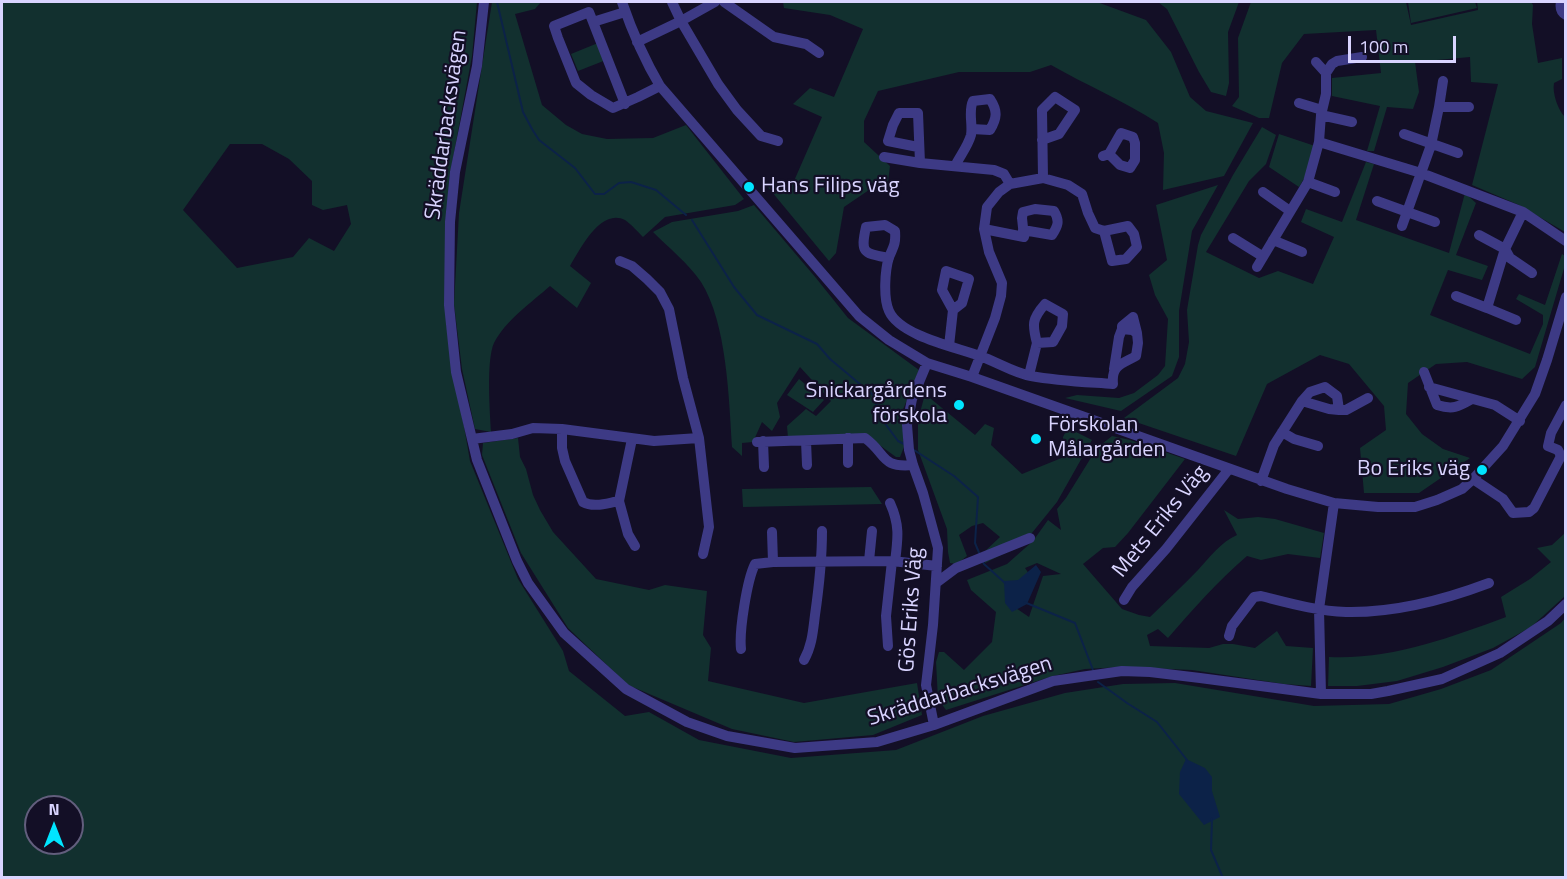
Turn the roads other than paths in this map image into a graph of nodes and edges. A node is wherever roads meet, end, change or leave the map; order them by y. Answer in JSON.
{"nodes":[{"id":1,"x":484,"y":2,"type":"edge"},
{"id":2,"x":672,"y":2,"type":"edge"},
{"id":3,"x":715,"y":2,"type":"edge"},
{"id":4,"x":724,"y":2,"type":"edge"},
{"id":5,"x":1561,"y":2,"type":"edge"},
{"id":6,"x":624,"y":7,"type":"edge"},
{"id":7,"x":1566,"y":15,"type":"edge"},
{"id":8,"x":681,"y":21,"type":"junction"},
{"id":9,"x":593,"y":22,"type":"junction"},
{"id":10,"x":638,"y":42,"type":"junction"},
{"id":11,"x":819,"y":53,"type":"dead end"},
{"id":12,"x":1362,"y":57,"type":"dead end"},
{"id":13,"x":1316,"y":62,"type":"dead end"},
{"id":14,"x":1326,"y":73,"type":"junction"},
{"id":15,"x":1443,"y":81,"type":"dead end"},
{"id":16,"x":660,"y":86,"type":"junction"},
{"id":17,"x":1299,"y":103,"type":"dead end"},
{"id":18,"x":624,"y":104,"type":"junction"},
{"id":19,"x":1439,"y":107,"type":"junction"},
{"id":20,"x":1469,"y":107,"type":"dead end"},
{"id":21,"x":1322,"y":112,"type":"junction"},
{"id":22,"x":1352,"y":122,"type":"dead end"},
{"id":23,"x":972,"y":129,"type":"dead end"},
{"id":24,"x":1404,"y":134,"type":"dead end"},
{"id":25,"x":1042,"y":140,"type":"dead end"},
{"id":26,"x":778,"y":141,"type":"dead end"},
{"id":27,"x":1319,"y":142,"type":"junction"},
{"id":28,"x":1431,"y":145,"type":"junction"},
{"id":29,"x":918,"y":147,"type":"dead end"},
{"id":30,"x":1458,"y":153,"type":"dead end"},
{"id":31,"x":884,"y":157,"type":"dead end"},
{"id":32,"x":920,"y":163,"type":"junction"},
{"id":33,"x":955,"y":166,"type":"junction"},
{"id":34,"x":1421,"y":173,"type":"junction"},
{"id":35,"x":1043,"y":178,"type":"junction"},
{"id":36,"x":1308,"y":182,"type":"junction"},
{"id":37,"x":1010,"y":184,"type":"junction"},
{"id":38,"x":1263,"y":192,"type":"dead end"},
{"id":39,"x":1335,"y":192,"type":"dead end"},
{"id":40,"x":1377,"y":201,"type":"dead end"},
{"id":41,"x":1290,"y":211,"type":"junction"},
{"id":42,"x":1407,"y":212,"type":"junction"},
{"id":43,"x":1523,"y":212,"type":"junction"},
{"id":44,"x":1436,"y":222,"type":"dead end"},
{"id":45,"x":1402,"y":226,"type":"dead end"},
{"id":46,"x":984,"y":229,"type":"junction"},
{"id":47,"x":1023,"y":230,"type":"dead end"},
{"id":48,"x":1104,"y":231,"type":"dead end"},
{"id":49,"x":1479,"y":236,"type":"dead end"},
{"id":50,"x":1233,"y":238,"type":"dead end"},
{"id":51,"x":1273,"y":240,"type":"junction"},
{"id":52,"x":1566,"y":241,"type":"edge"},
{"id":53,"x":1505,"y":249,"type":"junction"},
{"id":54,"x":1302,"y":252,"type":"dead end"},
{"id":55,"x":1262,"y":256,"type":"junction"},
{"id":56,"x":889,"y":258,"type":"dead end"},
{"id":57,"x":620,"y":261,"type":"dead end"},
{"id":58,"x":1257,"y":267,"type":"dead end"},
{"id":59,"x":1532,"y":273,"type":"dead end"},
{"id":60,"x":1456,"y":296,"type":"dead end"},
{"id":61,"x":1565,"y":303,"type":"edge"},
{"id":62,"x":1488,"y":308,"type":"junction"},
{"id":63,"x":953,"y":310,"type":"dead end"},
{"id":64,"x":1516,"y":320,"type":"dead end"},
{"id":65,"x":1037,"y":343,"type":"dead end"},
{"id":66,"x":949,"y":345,"type":"junction"},
{"id":67,"x":979,"y":356,"type":"junction"},
{"id":68,"x":927,"y":363,"type":"junction"},
{"id":69,"x":1114,"y":369,"type":"junction"},
{"id":70,"x":1424,"y":372,"type":"dead end"},
{"id":71,"x":1029,"y":375,"type":"junction"},
{"id":72,"x":972,"y":377,"type":"junction"},
{"id":73,"x":1429,"y":387,"type":"junction"},
{"id":74,"x":1368,"y":398,"type":"dead end"},
{"id":75,"x":1472,"y":399,"type":"junction"},
{"id":76,"x":1302,"y":400,"type":"junction"},
{"id":77,"x":1566,"y":405,"type":"edge"},
{"id":78,"x":1339,"y":410,"type":"junction"},
{"id":79,"x":1520,"y":420,"type":"junction"},
{"id":80,"x":562,"y":429,"type":"junction"},
{"id":81,"x":1282,"y":432,"type":"junction"},
{"id":82,"x":699,"y":438,"type":"junction"},
{"id":83,"x":848,"y":438,"type":"junction"},
{"id":84,"x":472,"y":439,"type":"junction"},
{"id":85,"x":633,"y":439,"type":"junction"},
{"id":86,"x":806,"y":441,"type":"junction"},
{"id":87,"x":1318,"y":446,"type":"dead end"},
{"id":88,"x":849,"y":463,"type":"dead end"},
{"id":89,"x":807,"y":465,"type":"dead end"},
{"id":90,"x":913,"y":465,"type":"junction"},
{"id":91,"x":764,"y":467,"type":"dead end"},
{"id":92,"x":1229,"y":469,"type":"junction"},
{"id":93,"x":1473,"y":478,"type":"junction"},
{"id":94,"x":1261,"y":481,"type":"junction"},
{"id":95,"x":619,"y":501,"type":"junction"},
{"id":96,"x":890,"y":503,"type":"dead end"},
{"id":97,"x":1334,"y":503,"type":"junction"},
{"id":98,"x":822,"y":531,"type":"dead end"},
{"id":99,"x":872,"y":531,"type":"dead end"},
{"id":100,"x":772,"y":532,"type":"dead end"},
{"id":101,"x":1030,"y":538,"type":"dead end"},
{"id":102,"x":635,"y":546,"type":"dead end"},
{"id":103,"x":703,"y":555,"type":"dead end"},
{"id":104,"x":822,"y":561,"type":"junction"},
{"id":105,"x":869,"y":561,"type":"junction"},
{"id":106,"x":773,"y":562,"type":"junction"},
{"id":107,"x":893,"y":562,"type":"junction"},
{"id":108,"x":937,"y":566,"type":"junction"},
{"id":109,"x":936,"y":583,"type":"junction"},
{"id":110,"x":1490,"y":583,"type":"dead end"},
{"id":111,"x":1124,"y":600,"type":"dead end"},
{"id":112,"x":1566,"y":603,"type":"edge"},
{"id":113,"x":1319,"y":609,"type":"junction"},
{"id":114,"x":1228,"y":636,"type":"dead end"},
{"id":115,"x":888,"y":646,"type":"dead end"},
{"id":116,"x":741,"y":649,"type":"dead end"},
{"id":117,"x":804,"y":660,"type":"dead end"},
{"id":118,"x":1320,"y":694,"type":"junction"},
{"id":119,"x":934,"y":725,"type":"junction"}],
"edges":[{"from":1,"to":84,"type":"street","name":"Skräddarbacksvägen"},
{"from":2,"to":8,"type":"street"},
{"from":3,"to":8,"type":"street"},
{"from":4,"to":11,"type":"street"},
{"from":5,"to":7,"type":"street"},
{"from":6,"to":9,"type":"street"},
{"from":6,"to":10,"type":"street"},
{"from":8,"to":10,"type":"street"},
{"from":8,"to":26,"type":"street"},
{"from":9,"to":18,"type":"street"},
{"from":9,"to":18,"type":"street"},
{"from":10,"to":16,"type":"street"},
{"from":12,"to":14,"type":"street"},
{"from":13,"to":14,"type":"street"},
{"from":14,"to":21,"type":"street"},
{"from":15,"to":19,"type":"street"},
{"from":16,"to":18,"type":"street"},
{"from":16,"to":68,"type":"street"},
{"from":17,"to":21,"type":"street"},
{"from":19,"to":20,"type":"street"},
{"from":19,"to":28,"type":"street"},
{"from":21,"to":22,"type":"street"},
{"from":21,"to":27,"type":"street"},
{"from":23,"to":33,"type":"street"},
{"from":24,"to":28,"type":"street"},
{"from":25,"to":35,"type":"street"},
{"from":27,"to":34,"type":"street"},
{"from":27,"to":36,"type":"street"},
{"from":28,"to":30,"type":"street"},
{"from":28,"to":34,"type":"street"},
{"from":29,"to":32,"type":"street"},
{"from":31,"to":32,"type":"street"},
{"from":32,"to":33,"type":"street"},
{"from":33,"to":37,"type":"street"},
{"from":34,"to":42,"type":"street"},
{"from":34,"to":43,"type":"street"},
{"from":35,"to":37,"type":"street"},
{"from":35,"to":48,"type":"street"},
{"from":36,"to":39,"type":"street"},
{"from":36,"to":41,"type":"street"},
{"from":37,"to":46,"type":"street"},
{"from":38,"to":41,"type":"street"},
{"from":40,"to":42,"type":"street"},
{"from":41,"to":51,"type":"street"},
{"from":42,"to":44,"type":"street"},
{"from":42,"to":45,"type":"street"},
{"from":43,"to":52,"type":"street"},
{"from":43,"to":53,"type":"street"},
{"from":46,"to":47,"type":"street"},
{"from":46,"to":67,"type":"street"},
{"from":49,"to":53,"type":"street"},
{"from":50,"to":55,"type":"street"},
{"from":51,"to":54,"type":"street"},
{"from":51,"to":55,"type":"street"},
{"from":53,"to":59,"type":"street"},
{"from":53,"to":62,"type":"street"},
{"from":55,"to":58,"type":"street"},
{"from":56,"to":66,"type":"street"},
{"from":57,"to":82,"type":"street"},
{"from":60,"to":62,"type":"street"},
{"from":61,"to":79,"type":"street"},
{"from":62,"to":64,"type":"street"},
{"from":63,"to":66,"type":"street"},
{"from":65,"to":71,"type":"street"},
{"from":66,"to":67,"type":"street"},
{"from":67,"to":71,"type":"street"},
{"from":67,"to":72,"type":"street"},
{"from":68,"to":72,"type":"street"},
{"from":68,"to":90,"type":"street","name":"Gös Eriks Väg"},
{"from":69,"to":69,"type":"street"},
{"from":69,"to":71,"type":"street"},
{"from":70,"to":73,"type":"street"},
{"from":72,"to":92,"type":"street"},
{"from":73,"to":75,"type":"street"},
{"from":73,"to":75,"type":"street"},
{"from":74,"to":78,"type":"street"},
{"from":75,"to":79,"type":"street"},
{"from":76,"to":78,"type":"street"},
{"from":76,"to":78,"type":"street"},
{"from":76,"to":81,"type":"street"},
{"from":77,"to":93,"type":"street"},
{"from":79,"to":93,"type":"street"},
{"from":80,"to":84,"type":"street"},
{"from":80,"to":85,"type":"street"},
{"from":80,"to":95,"type":"street"},
{"from":81,"to":87,"type":"street"},
{"from":81,"to":94,"type":"street"},
{"from":82,"to":85,"type":"street"},
{"from":82,"to":103,"type":"street"},
{"from":83,"to":86,"type":"street"},
{"from":83,"to":88,"type":"street"},
{"from":83,"to":90,"type":"street"},
{"from":84,"to":119,"type":"street","name":"Skräddarbacksvägen"},
{"from":85,"to":95,"type":"street"},
{"from":86,"to":89,"type":"street"},
{"from":86,"to":91,"type":"street"},
{"from":90,"to":108,"type":"street","name":"Gös Eriks Väg"},
{"from":92,"to":94,"type":"street","name":"Mets Eriks Väg"},
{"from":92,"to":111,"type":"street","name":"Mets Eriks Väg"},
{"from":93,"to":97,"type":"street","name":"Mets Eriks Väg"},
{"from":94,"to":97,"type":"street","name":"Mets Eriks Väg"},
{"from":95,"to":102,"type":"street"},
{"from":96,"to":107,"type":"street"},
{"from":97,"to":113,"type":"street"},
{"from":98,"to":104,"type":"street"},
{"from":99,"to":105,"type":"street"},
{"from":100,"to":106,"type":"street"},
{"from":101,"to":109,"type":"street"},
{"from":104,"to":105,"type":"street"},
{"from":104,"to":106,"type":"street"},
{"from":104,"to":117,"type":"street"},
{"from":105,"to":107,"type":"street"},
{"from":106,"to":116,"type":"street"},
{"from":107,"to":108,"type":"street"},
{"from":107,"to":115,"type":"street"},
{"from":108,"to":109,"type":"street","name":"Gös Eriks Väg"},
{"from":109,"to":119,"type":"street","name":"Gös Eriks Väg"},
{"from":110,"to":113,"type":"street"},
{"from":112,"to":118,"type":"street","name":"Skräddarbacksvägen"},
{"from":113,"to":114,"type":"street"},
{"from":113,"to":118,"type":"street"},
{"from":118,"to":119,"type":"street","name":"Skräddarbacksvägen"}]}
